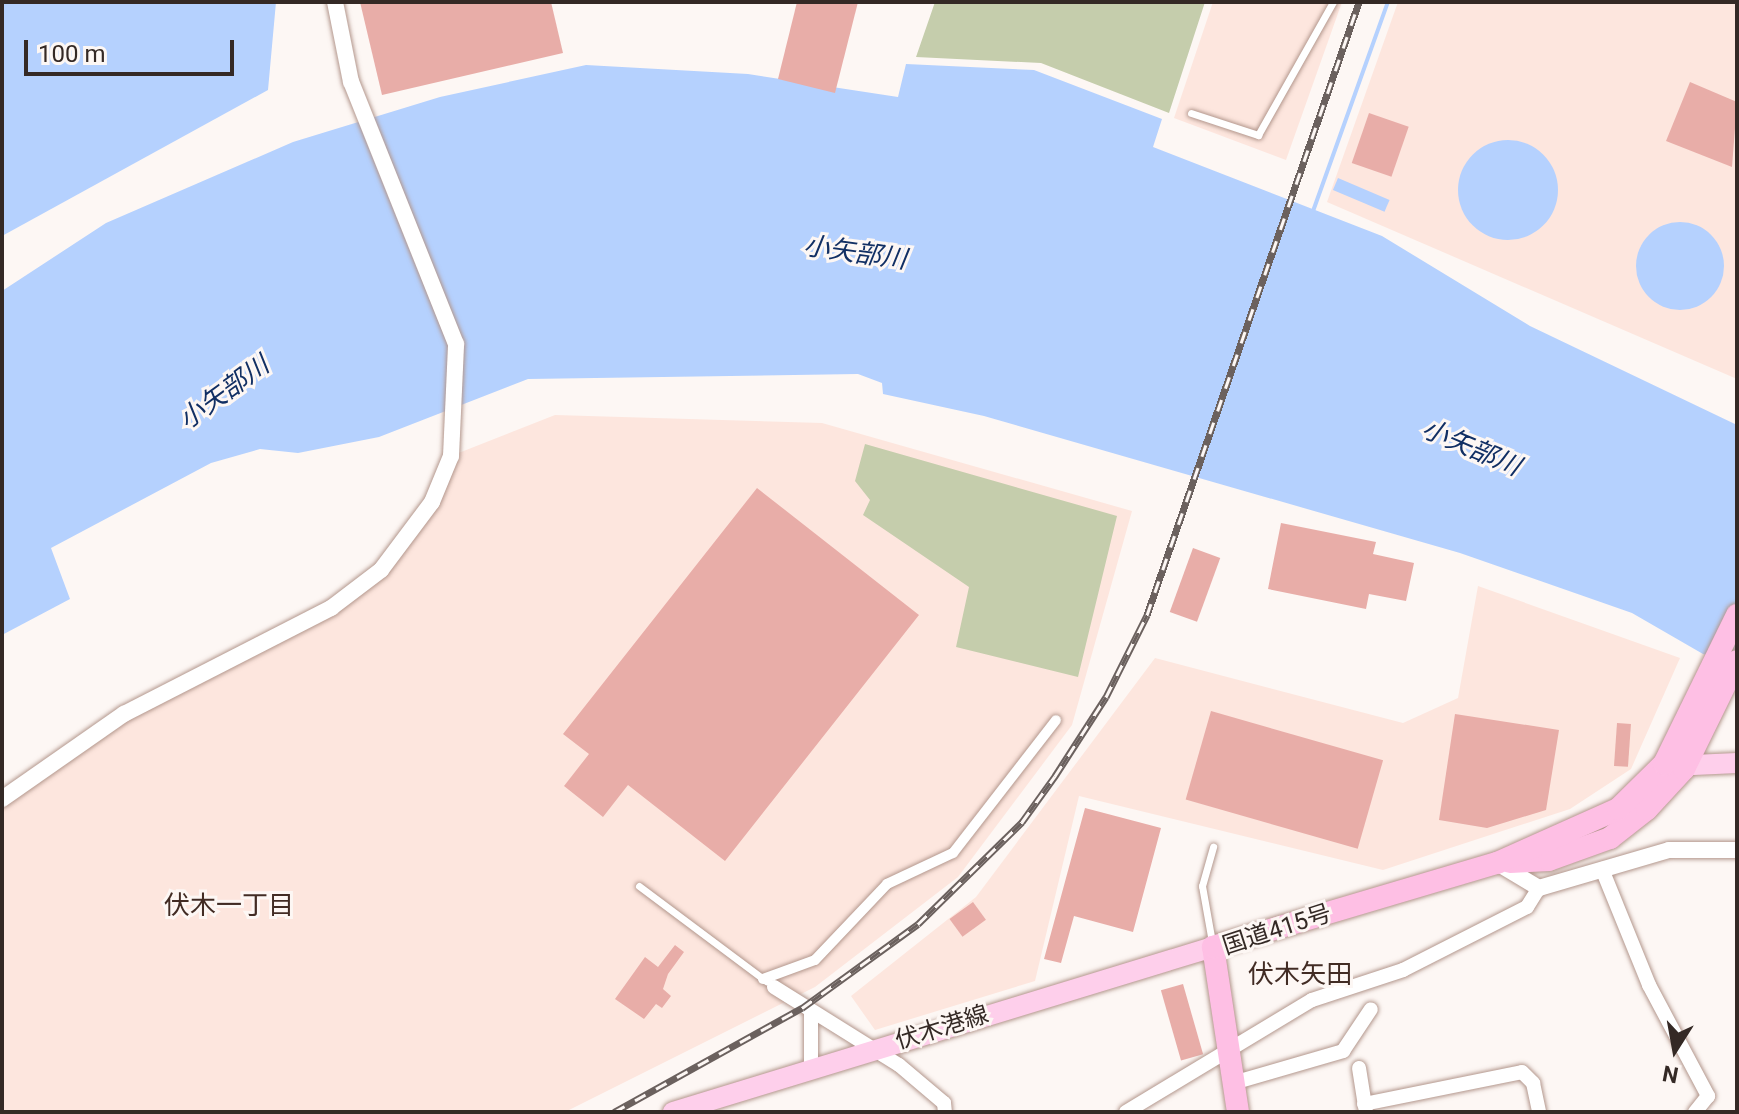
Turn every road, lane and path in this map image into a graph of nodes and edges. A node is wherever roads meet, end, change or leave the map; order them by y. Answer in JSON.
{"nodes":[{"id":1,"x":335,"y":2,"type":"edge"},
{"id":2,"x":1333,"y":2,"type":"edge"},
{"id":3,"x":1191,"y":113,"type":"dead end"},
{"id":4,"x":1737,"y":615,"type":"edge"},
{"id":5,"x":1737,"y":661,"type":"edge"},
{"id":6,"x":1056,"y":720,"type":"dead end"},
{"id":7,"x":1696,"y":722,"type":"junction"},
{"id":8,"x":1737,"y":763,"type":"edge"},
{"id":9,"x":1674,"y":766,"type":"junction"},
{"id":10,"x":2,"y":799,"type":"edge"},
{"id":11,"x":1213,"y":847,"type":"dead end"},
{"id":12,"x":1737,"y":850,"type":"edge"},
{"id":13,"x":1497,"y":863,"type":"junction"},
{"id":14,"x":1602,"y":869,"type":"junction"},
{"id":15,"x":639,"y":886,"type":"dead end"},
{"id":16,"x":1539,"y":888,"type":"junction"},
{"id":17,"x":1213,"y":947,"type":"junction"},
{"id":18,"x":768,"y":983,"type":"junction"},
{"id":19,"x":1371,"y":1009,"type":"dead end"},
{"id":20,"x":811,"y":1014,"type":"junction"},
{"id":21,"x":875,"y":1049,"type":"junction"},
{"id":22,"x":1229,"y":1050,"type":"junction"},
{"id":23,"x":811,"y":1065,"type":"junction"},
{"id":24,"x":1359,"y":1068,"type":"dead end"},
{"id":25,"x":1233,"y":1083,"type":"junction"},
{"id":26,"x":1365,"y":1108,"type":"edge"},
{"id":27,"x":673,"y":1112,"type":"edge"},
{"id":28,"x":945,"y":1112,"type":"edge"},
{"id":29,"x":1126,"y":1112,"type":"edge"},
{"id":30,"x":1238,"y":1112,"type":"edge"},
{"id":31,"x":1539,"y":1112,"type":"edge"},
{"id":32,"x":1695,"y":1112,"type":"edge"}],
"edges":[{"from":1,"to":10,"type":"street"},
{"from":2,"to":3,"type":"lane"},
{"from":4,"to":7,"type":"highway"},
{"from":5,"to":7,"type":"highway"},
{"from":6,"to":18,"type":"street"},
{"from":7,"to":9,"type":"highway","name":"国道415号"},
{"from":8,"to":9,"type":"main road"},
{"from":9,"to":13,"type":"highway","name":"国道415号"},
{"from":11,"to":17,"type":"lane"},
{"from":12,"to":14,"type":"street"},
{"from":13,"to":16,"type":"street"},
{"from":13,"to":17,"type":"highway","name":"国道415号"},
{"from":14,"to":16,"type":"street"},
{"from":14,"to":32,"type":"street"},
{"from":15,"to":18,"type":"lane"},
{"from":16,"to":22,"type":"street"},
{"from":17,"to":21,"type":"main road","name":"伏木港線"},
{"from":17,"to":22,"type":"highway","name":"国道415号"},
{"from":18,"to":20,"type":"street"},
{"from":19,"to":25,"type":"street"},
{"from":20,"to":21,"type":"street"},
{"from":20,"to":23,"type":"street"},
{"from":21,"to":23,"type":"main road","name":"伏木港線"},
{"from":21,"to":28,"type":"street"},
{"from":22,"to":25,"type":"highway","name":"国道415号"},
{"from":22,"to":29,"type":"street"},
{"from":23,"to":27,"type":"main road","name":"伏木港線"},
{"from":24,"to":26,"type":"street"},
{"from":25,"to":30,"type":"highway","name":"国道415号"},
{"from":26,"to":31,"type":"street"}]}
